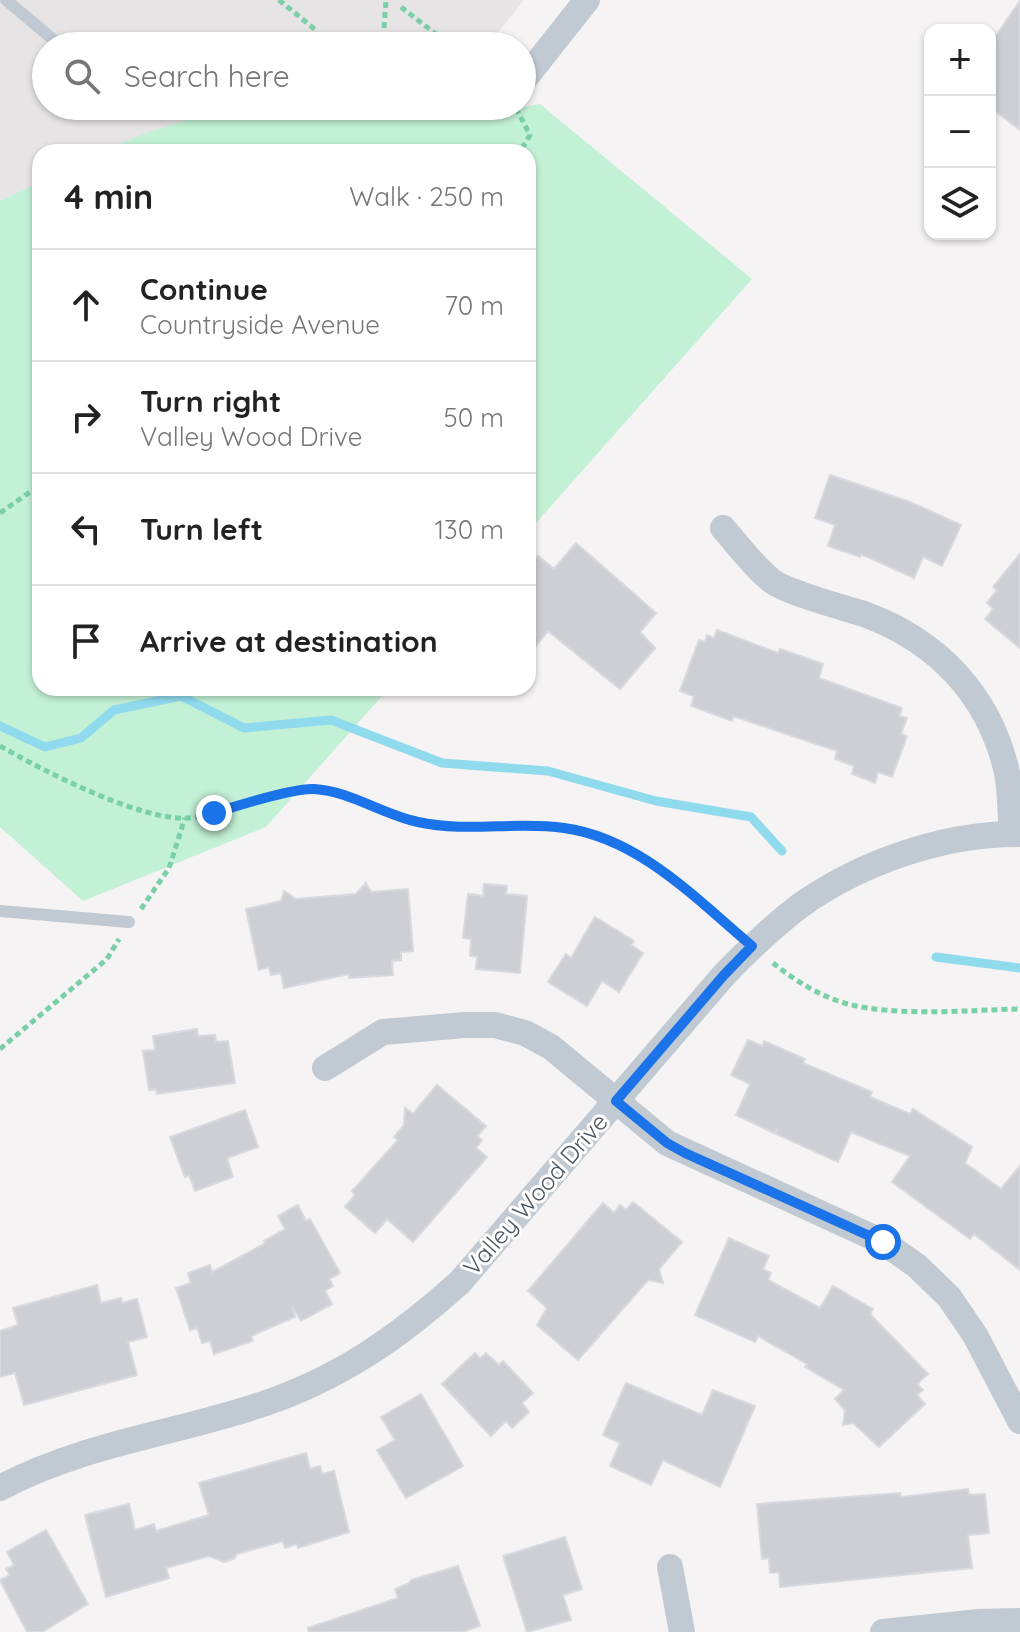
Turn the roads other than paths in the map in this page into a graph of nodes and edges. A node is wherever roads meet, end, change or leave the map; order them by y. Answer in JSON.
{"nodes":[{"id":1,"x":6,"y":0,"type":"edge"},
{"id":2,"x":587,"y":0,"type":"edge"},
{"id":3,"x":44,"y":32,"type":"edge"},
{"id":4,"x":536,"y":64,"type":"edge"},
{"id":5,"x":723,"y":528,"type":"dead end"},
{"id":6,"x":1016,"y":834,"type":"edge"},
{"id":7,"x":0,"y":911,"type":"edge"},
{"id":8,"x":129,"y":922,"type":"dead end"},
{"id":9,"x":325,"y":1068,"type":"dead end"},
{"id":10,"x":616,"y":1101,"type":"junction"},
{"id":11,"x":1020,"y":1421,"type":"edge"},
{"id":12,"x":0,"y":1488,"type":"edge"},
{"id":13,"x":670,"y":1567,"type":"dead end"},
{"id":14,"x":1020,"y":1621,"type":"edge"},
{"id":15,"x":682,"y":1632,"type":"edge"},
{"id":16,"x":883,"y":1632,"type":"edge"}],
"edges":[{"from":1,"to":3,"type":"lane"},
{"from":2,"to":4,"type":"street"},
{"from":5,"to":6,"type":"street"},
{"from":6,"to":10,"type":"street","name":"Valley Wood Drive"},
{"from":7,"to":8,"type":"lane"},
{"from":9,"to":10,"type":"street"},
{"from":10,"to":11,"type":"street"},
{"from":10,"to":12,"type":"street","name":"Valley Wood Drive"},
{"from":13,"to":15,"type":"street"},
{"from":14,"to":16,"type":"street"}]}
